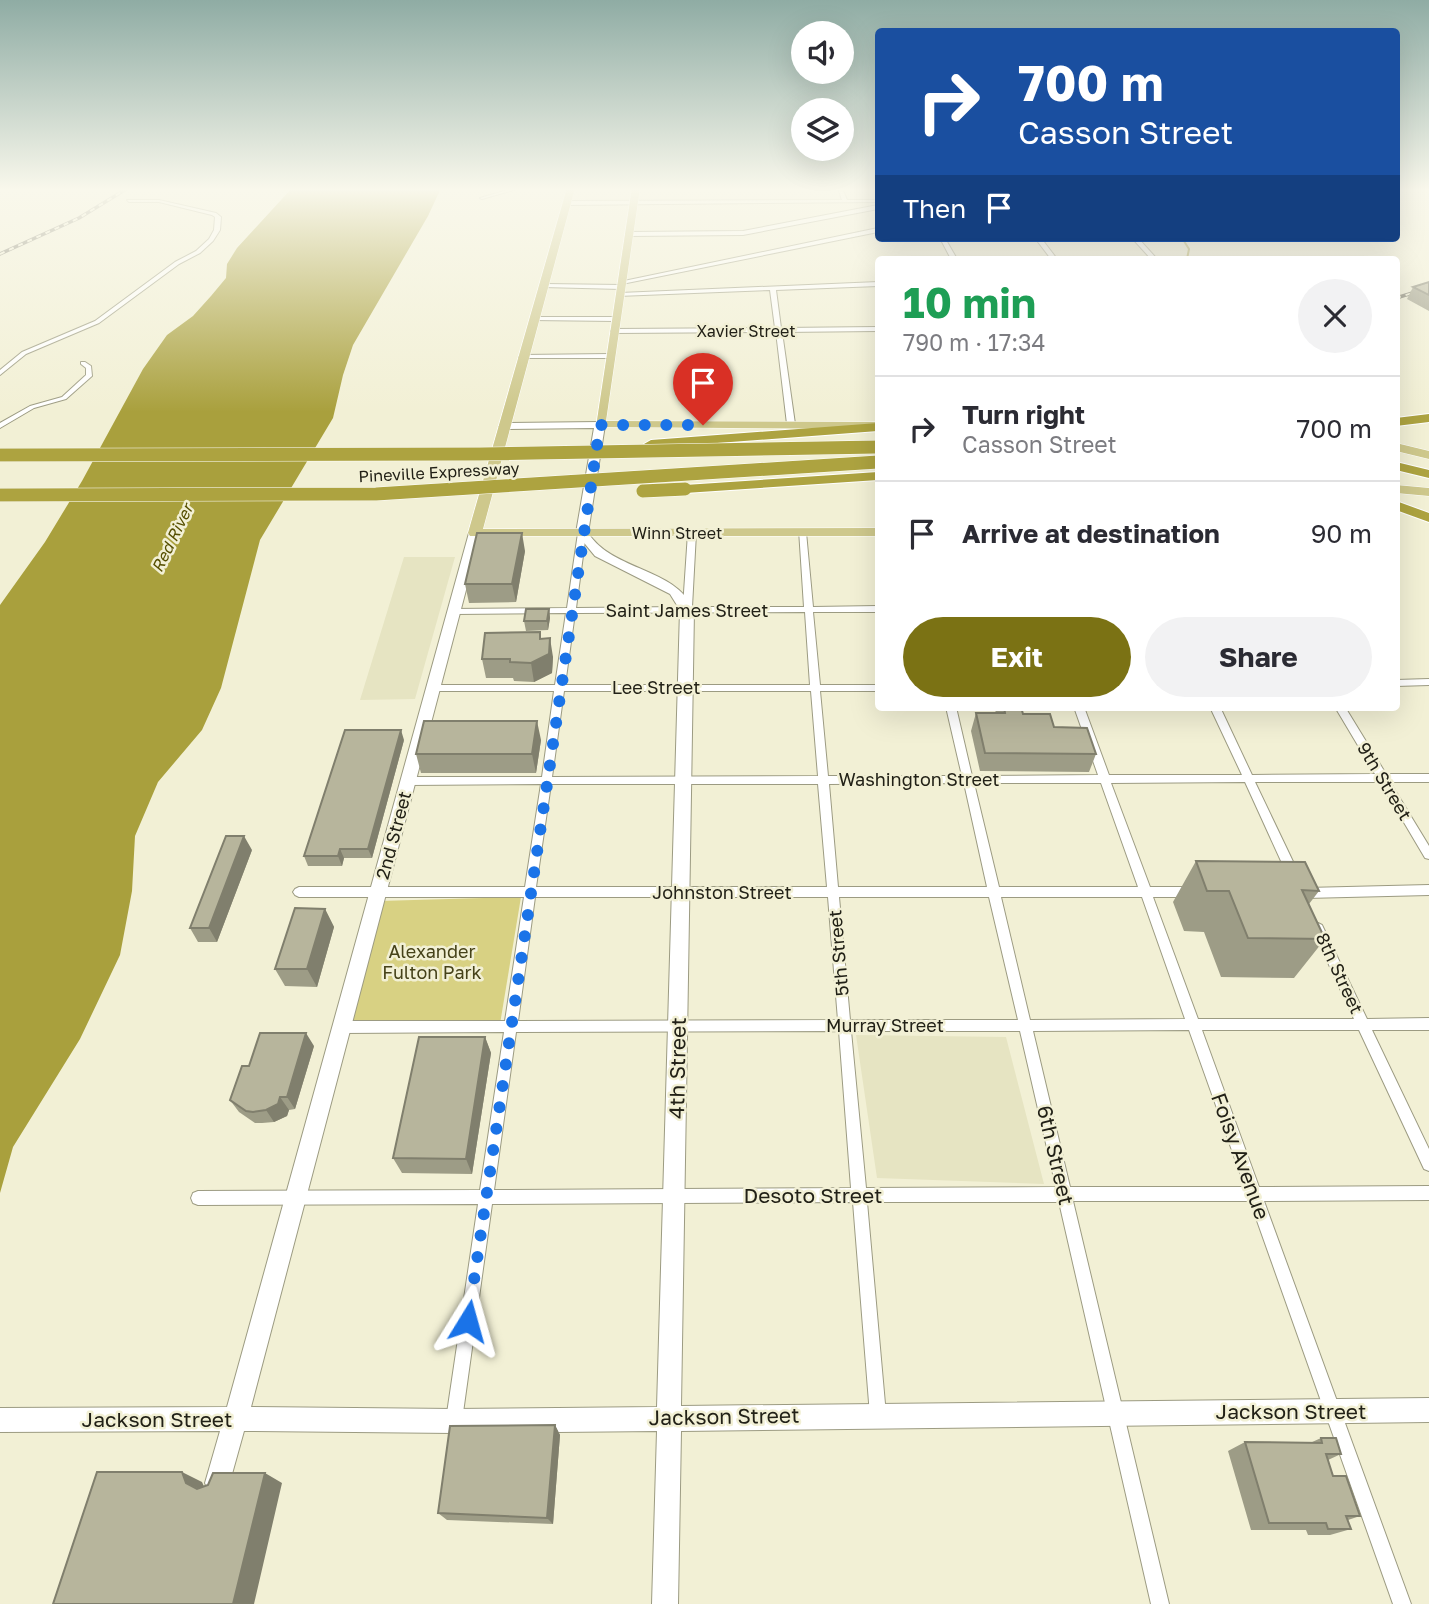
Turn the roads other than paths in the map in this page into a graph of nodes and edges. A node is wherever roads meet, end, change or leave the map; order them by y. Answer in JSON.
{"nodes":[{"id":1,"x":177,"y":263,"type":"edge"},
{"id":2,"x":551,"y":263,"type":"edge"},
{"id":3,"x":625,"y":263,"type":"edge"},
{"id":4,"x":732,"y":263,"type":"edge"},
{"id":5,"x":875,"y":284,"type":"edge"},
{"id":6,"x":545,"y":286,"type":"junction"},
{"id":7,"x":621,"y":288,"type":"junction"},
{"id":8,"x":773,"y":288,"type":"junction"},
{"id":9,"x":534,"y":319,"type":"junction"},
{"id":10,"x":614,"y":325,"type":"junction"},
{"id":11,"x":875,"y":330,"type":"edge"},
{"id":12,"x":780,"y":331,"type":"junction"},
{"id":13,"x":610,"y":356,"type":"junction"},
{"id":14,"x":522,"y":357,"type":"junction"},
{"id":15,"x":83,"y":363,"type":"dead end"},
{"id":16,"x":0,"y":373,"type":"edge"},
{"id":17,"x":1429,"y":418,"type":"edge"},
{"id":18,"x":1400,"y":422,"type":"edge"},
{"id":19,"x":791,"y":424,"type":"junction"},
{"id":20,"x":600,"y":425,"type":"junction"},
{"id":21,"x":2,"y":426,"type":"edge"},
{"id":22,"x":504,"y":426,"type":"junction"},
{"id":23,"x":875,"y":426,"type":"edge"},
{"id":24,"x":875,"y":426,"type":"edge"},
{"id":25,"x":1429,"y":430,"type":"edge"},
{"id":26,"x":1400,"y":432,"type":"edge"},
{"id":27,"x":875,"y":447,"type":"edge"},
{"id":28,"x":1400,"y":448,"type":"edge"},
{"id":29,"x":480,"y":454,"type":"junction"},
{"id":30,"x":0,"y":455,"type":"edge"},
{"id":31,"x":1429,"y":455,"type":"edge"},
{"id":32,"x":875,"y":462,"type":"edge"},
{"id":33,"x":1400,"y":466,"type":"edge"},
{"id":34,"x":1400,"y":467,"type":"edge"},
{"id":35,"x":1429,"y":467,"type":"edge"},
{"id":36,"x":875,"y":476,"type":"edge"},
{"id":37,"x":1429,"y":476,"type":"edge"},
{"id":38,"x":1400,"y":478,"type":"edge"},
{"id":39,"x":1400,"y":489,"type":"edge"},
{"id":40,"x":1429,"y":492,"type":"edge"},
{"id":41,"x":376,"y":494,"type":"junction"},
{"id":42,"x":0,"y":495,"type":"edge"},
{"id":43,"x":1400,"y":507,"type":"edge"},
{"id":44,"x":1429,"y":518,"type":"edge"},
{"id":45,"x":802,"y":532,"type":"junction"},
{"id":46,"x":875,"y":532,"type":"edge"},
{"id":47,"x":475,"y":533,"type":"junction"},
{"id":48,"x":582,"y":533,"type":"junction"},
{"id":49,"x":692,"y":533,"type":"junction"},
{"id":50,"x":808,"y":609,"type":"junction"},
{"id":51,"x":875,"y":609,"type":"edge"},
{"id":52,"x":687,"y":610,"type":"junction"},
{"id":53,"x":454,"y":611,"type":"junction"},
{"id":54,"x":571,"y":611,"type":"junction"},
{"id":55,"x":1429,"y":682,"type":"edge"},
{"id":56,"x":1400,"y":683,"type":"edge"},
{"id":57,"x":685,"y":687,"type":"junction"},
{"id":58,"x":815,"y":687,"type":"junction"},
{"id":59,"x":433,"y":688,"type":"junction"},
{"id":60,"x":560,"y":688,"type":"junction"},
{"id":61,"x":875,"y":688,"type":"edge"},
{"id":62,"x":952,"y":711,"type":"edge"},
{"id":63,"x":1080,"y":711,"type":"edge"},
{"id":64,"x":1216,"y":711,"type":"edge"},
{"id":65,"x":1342,"y":711,"type":"edge"},
{"id":66,"x":1248,"y":778,"type":"junction"},
{"id":67,"x":1383,"y":778,"type":"junction"},
{"id":68,"x":1429,"y":778,"type":"edge"},
{"id":69,"x":823,"y":779,"type":"junction"},
{"id":70,"x":968,"y":779,"type":"junction"},
{"id":71,"x":1105,"y":779,"type":"junction"},
{"id":72,"x":408,"y":780,"type":"junction"},
{"id":73,"x":547,"y":780,"type":"junction"},
{"id":74,"x":683,"y":780,"type":"junction"},
{"id":75,"x":1429,"y":855,"type":"edge"},
{"id":76,"x":1429,"y":890,"type":"edge"},
{"id":77,"x":299,"y":892,"type":"dead end"},
{"id":78,"x":378,"y":892,"type":"junction"},
{"id":79,"x":530,"y":892,"type":"junction"},
{"id":80,"x":681,"y":892,"type":"junction"},
{"id":81,"x":833,"y":892,"type":"junction"},
{"id":82,"x":994,"y":892,"type":"junction"},
{"id":83,"x":1146,"y":892,"type":"junction"},
{"id":84,"x":1211,"y":892,"type":"edge"},
{"id":85,"x":1295,"y":893,"type":"junction"},
{"id":86,"x":1194,"y":1024,"type":"junction"},
{"id":87,"x":1363,"y":1024,"type":"junction"},
{"id":88,"x":1429,"y":1024,"type":"edge"},
{"id":89,"x":1025,"y":1025,"type":"junction"},
{"id":90,"x":511,"y":1026,"type":"junction"},
{"id":91,"x":678,"y":1026,"type":"junction"},
{"id":92,"x":845,"y":1026,"type":"junction"},
{"id":93,"x":341,"y":1027,"type":"junction"},
{"id":94,"x":1429,"y":1164,"type":"edge"},
{"id":95,"x":1429,"y":1193,"type":"edge"},
{"id":96,"x":1065,"y":1194,"type":"junction"},
{"id":97,"x":1254,"y":1194,"type":"junction"},
{"id":98,"x":859,"y":1195,"type":"junction"},
{"id":99,"x":674,"y":1196,"type":"junction"},
{"id":100,"x":296,"y":1197,"type":"junction"},
{"id":101,"x":486,"y":1197,"type":"junction"},
{"id":102,"x":198,"y":1198,"type":"dead end"},
{"id":103,"x":1429,"y":1410,"type":"edge"},
{"id":104,"x":1333,"y":1411,"type":"junction"},
{"id":105,"x":1116,"y":1413,"type":"junction"},
{"id":106,"x":878,"y":1415,"type":"junction"},
{"id":107,"x":670,"y":1417,"type":"junction"},
{"id":108,"x":9,"y":1420,"type":"edge"},
{"id":109,"x":236,"y":1420,"type":"junction"},
{"id":110,"x":454,"y":1421,"type":"junction"},
{"id":111,"x":218,"y":1482,"type":"edge"},
{"id":112,"x":665,"y":1604,"type":"edge"},
{"id":113,"x":1160,"y":1604,"type":"edge"},
{"id":114,"x":1402,"y":1604,"type":"edge"}],
"edges":[{"from":1,"to":16,"type":"street"},
{"from":2,"to":6,"type":"main road","name":"2nd Street"},
{"from":3,"to":7,"type":"main road"},
{"from":4,"to":7,"type":"street"},
{"from":5,"to":8,"type":"street"},
{"from":6,"to":7,"type":"street"},
{"from":6,"to":9,"type":"main road","name":"2nd Street"},
{"from":7,"to":8,"type":"street"},
{"from":7,"to":10,"type":"main road"},
{"from":8,"to":12,"type":"street"},
{"from":9,"to":10,"type":"street","name":"Xavier Street"},
{"from":9,"to":14,"type":"main road","name":"2nd Street"},
{"from":10,"to":12,"type":"street","name":"Xavier Street"},
{"from":10,"to":13,"type":"main road"},
{"from":11,"to":12,"type":"street","name":"Xavier Street"},
{"from":12,"to":19,"type":"street"},
{"from":13,"to":14,"type":"street"},
{"from":13,"to":20,"type":"main road"},
{"from":14,"to":22,"type":"main road","name":"2nd Street"},
{"from":15,"to":21,"type":"street"},
{"from":17,"to":18,"type":"highway"},
{"from":19,"to":20,"type":"main road"},
{"from":19,"to":23,"type":"main road"},
{"from":20,"to":22,"type":"main road"},
{"from":20,"to":48,"type":"main road"},
{"from":22,"to":47,"type":"main road","name":"2nd Street"},
{"from":24,"to":29,"type":"highway","bridge":true},
{"from":25,"to":26,"type":"highway"},
{"from":27,"to":29,"type":"highway","name":"Pineville Expressway","bridge":true},
{"from":28,"to":31,"type":"main road"},
{"from":29,"to":30,"type":"highway","name":"Pineville Expressway","bridge":true},
{"from":32,"to":41,"type":"highway","name":"Pineville Expressway","bridge":true},
{"from":33,"to":35,"type":"highway"},
{"from":34,"to":37,"type":"highway"},
{"from":36,"to":41,"type":"highway","bridge":true},
{"from":37,"to":38,"type":"highway"},
{"from":39,"to":40,"type":"main road"},
{"from":41,"to":42,"type":"highway","name":"Pineville Expressway","bridge":true},
{"from":43,"to":44,"type":"highway"},
{"from":45,"to":46,"type":"main road","name":"Winn Street"},
{"from":45,"to":49,"type":"main road","name":"Winn Street"},
{"from":45,"to":50,"type":"street","name":"5th Street"},
{"from":47,"to":48,"type":"main road","name":"Winn Street"},
{"from":47,"to":53,"type":"main road","name":"2nd Street"},
{"from":48,"to":49,"type":"main road","name":"Winn Street"},
{"from":48,"to":52,"type":"main road"},
{"from":48,"to":54,"type":"street"},
{"from":49,"to":52,"type":"street","name":"4th Street"},
{"from":50,"to":51,"type":"street","name":"Saint James Street"},
{"from":50,"to":52,"type":"street","name":"Saint James Street"},
{"from":50,"to":58,"type":"street","name":"5th Street"},
{"from":52,"to":54,"type":"street","name":"Saint James Street"},
{"from":52,"to":57,"type":"main road","name":"4th Street"},
{"from":53,"to":54,"type":"street","name":"Saint James Street"},
{"from":53,"to":59,"type":"main road","name":"2nd Street"},
{"from":54,"to":60,"type":"street"},
{"from":55,"to":56,"type":"street"},
{"from":57,"to":58,"type":"street","name":"Lee Street"},
{"from":57,"to":60,"type":"street","name":"Lee Street"},
{"from":57,"to":74,"type":"main road","name":"4th Street"},
{"from":58,"to":61,"type":"street","name":"Lee Street"},
{"from":58,"to":69,"type":"street","name":"5th Street"},
{"from":59,"to":60,"type":"street","name":"Lee Street"},
{"from":59,"to":72,"type":"main road","name":"2nd Street"},
{"from":60,"to":73,"type":"street"},
{"from":62,"to":70,"type":"street","name":"6th Street"},
{"from":63,"to":71,"type":"street","name":"Foisy Avenue"},
{"from":64,"to":66,"type":"street","name":"8th Street"},
{"from":65,"to":67,"type":"street","name":"9th Street"},
{"from":66,"to":67,"type":"street","name":"Washington Street"},
{"from":66,"to":71,"type":"street","name":"Washington Street"},
{"from":66,"to":85,"type":"street","name":"8th Street"},
{"from":67,"to":68,"type":"street","name":"Washington Street"},
{"from":67,"to":75,"type":"street","name":"9th Street"},
{"from":69,"to":70,"type":"street","name":"Washington Street"},
{"from":69,"to":74,"type":"street","name":"Washington Street"},
{"from":69,"to":81,"type":"street","name":"5th Street"},
{"from":70,"to":71,"type":"street","name":"Washington Street"},
{"from":70,"to":82,"type":"street","name":"6th Street"},
{"from":71,"to":83,"type":"street","name":"Foisy Avenue"},
{"from":72,"to":73,"type":"street","name":"Washington Street"},
{"from":72,"to":78,"type":"main road","name":"2nd Street"},
{"from":73,"to":74,"type":"street","name":"Washington Street"},
{"from":73,"to":79,"type":"street"},
{"from":74,"to":80,"type":"main road","name":"4th Street"},
{"from":76,"to":85,"type":"street"},
{"from":77,"to":78,"type":"street","name":"Johnston Street"},
{"from":78,"to":79,"type":"street","name":"Johnston Street"},
{"from":78,"to":93,"type":"main road","name":"2nd Street"},
{"from":79,"to":80,"type":"street","name":"Johnston Street"},
{"from":79,"to":90,"type":"street"},
{"from":80,"to":81,"type":"street","name":"Johnston Street"},
{"from":80,"to":91,"type":"main road","name":"4th Street"},
{"from":81,"to":82,"type":"street","name":"Johnston Street"},
{"from":81,"to":92,"type":"street","name":"5th Street"},
{"from":82,"to":83,"type":"street","name":"Johnston Street"},
{"from":82,"to":89,"type":"street","name":"6th Street"},
{"from":83,"to":84,"type":"street","name":"Johnston Street"},
{"from":83,"to":86,"type":"street","name":"Foisy Avenue"},
{"from":85,"to":87,"type":"street","name":"8th Street"},
{"from":86,"to":87,"type":"street","name":"Murray Street"},
{"from":86,"to":89,"type":"street","name":"Murray Street"},
{"from":86,"to":97,"type":"street","name":"Foisy Avenue"},
{"from":87,"to":88,"type":"street","name":"Murray Street"},
{"from":87,"to":94,"type":"street","name":"8th Street"},
{"from":89,"to":92,"type":"street","name":"Murray Street"},
{"from":89,"to":96,"type":"street","name":"6th Street"},
{"from":90,"to":91,"type":"street","name":"Murray Street"},
{"from":90,"to":93,"type":"street","name":"Murray Street"},
{"from":90,"to":101,"type":"street"},
{"from":91,"to":92,"type":"street","name":"Murray Street"},
{"from":91,"to":99,"type":"main road","name":"4th Street"},
{"from":92,"to":98,"type":"street","name":"5th Street"},
{"from":93,"to":100,"type":"main road","name":"2nd Street"},
{"from":95,"to":97,"type":"street","name":"Desoto Street"},
{"from":96,"to":97,"type":"street","name":"Desoto Street"},
{"from":96,"to":98,"type":"street","name":"Desoto Street"},
{"from":96,"to":105,"type":"street","name":"6th Street"},
{"from":97,"to":104,"type":"street","name":"Foisy Avenue"},
{"from":98,"to":99,"type":"street","name":"Desoto Street"},
{"from":98,"to":106,"type":"street","name":"5th Street"},
{"from":99,"to":101,"type":"street","name":"Desoto Street"},
{"from":99,"to":107,"type":"main road","name":"4th Street"},
{"from":100,"to":101,"type":"street","name":"Desoto Street"},
{"from":100,"to":102,"type":"street","name":"Desoto Street"},
{"from":100,"to":109,"type":"main road","name":"2nd Street"},
{"from":101,"to":110,"type":"street"},
{"from":103,"to":104,"type":"main road","name":"Jackson Street"},
{"from":104,"to":105,"type":"main road","name":"Jackson Street"},
{"from":104,"to":114,"type":"street","name":"Foisy Avenue"},
{"from":105,"to":106,"type":"main road","name":"Jackson Street"},
{"from":105,"to":113,"type":"street","name":"6th Street"},
{"from":106,"to":107,"type":"main road","name":"Jackson Street"},
{"from":107,"to":110,"type":"main road","name":"Jackson Street"},
{"from":107,"to":112,"type":"main road","name":"4th Street"},
{"from":108,"to":109,"type":"main road","name":"Jackson Street"},
{"from":109,"to":110,"type":"main road","name":"Jackson Street"},
{"from":109,"to":111,"type":"main road","name":"2nd Street"}]}
